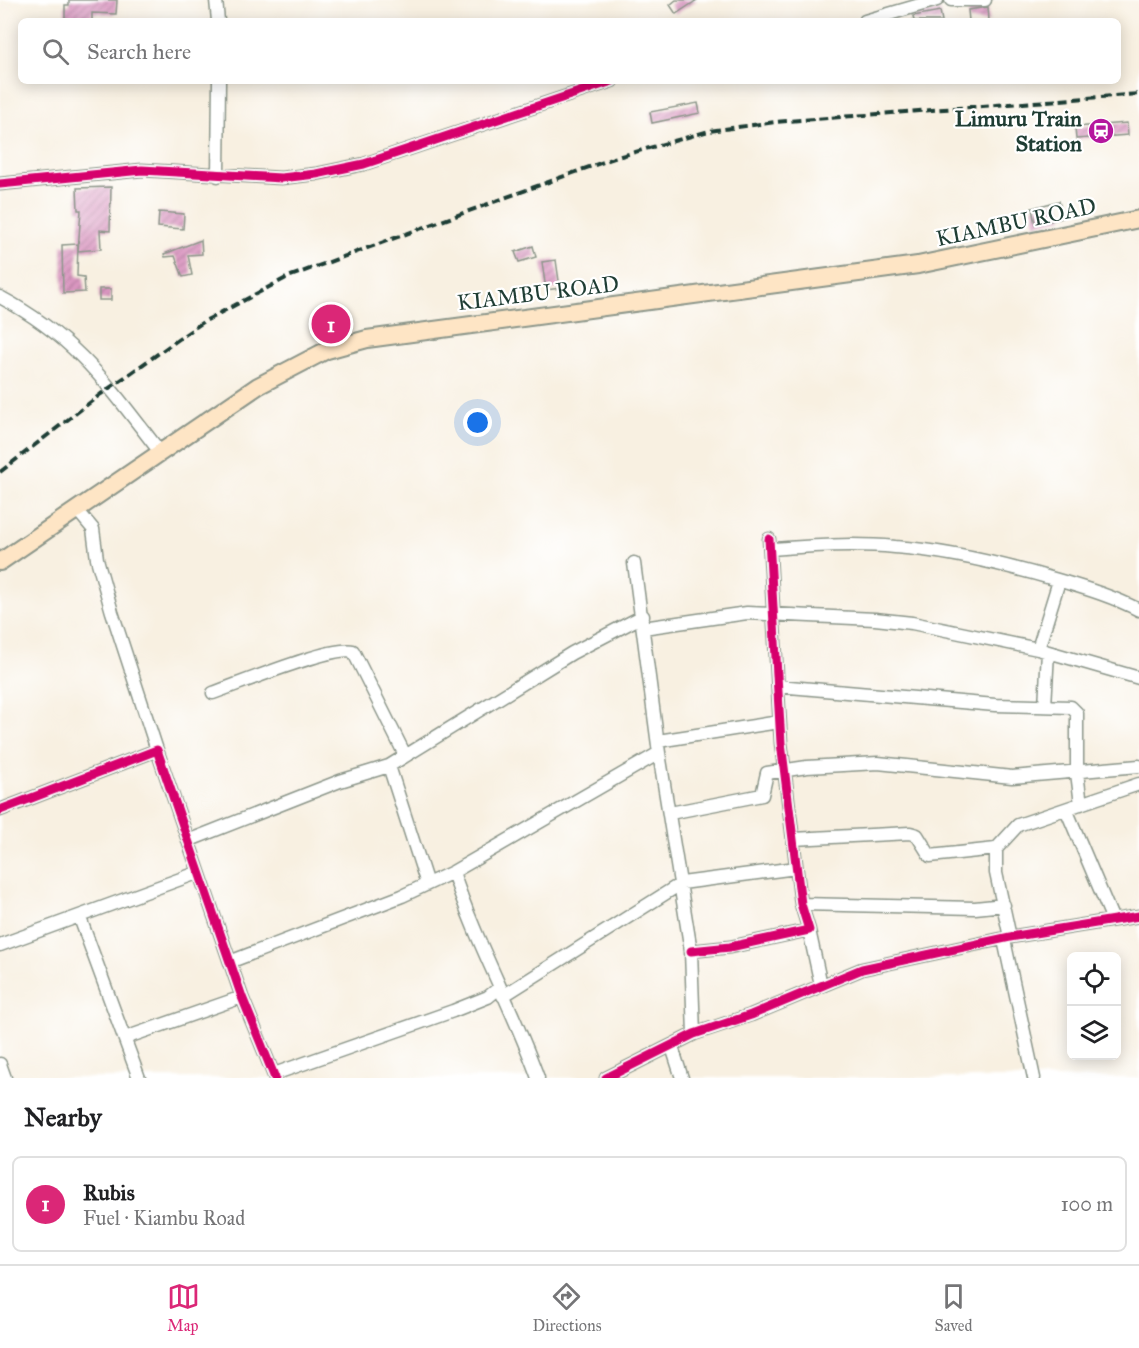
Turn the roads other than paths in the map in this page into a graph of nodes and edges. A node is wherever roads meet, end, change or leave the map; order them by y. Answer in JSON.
{"nodes":[{"id":1,"x":216,"y":0,"type":"edge"},
{"id":2,"x":937,"y":0,"type":"edge"},
{"id":3,"x":951,"y":0,"type":"edge"},
{"id":4,"x":982,"y":0,"type":"edge"},
{"id":5,"x":218,"y":18,"type":"edge"},
{"id":6,"x":875,"y":18,"type":"edge"},
{"id":7,"x":219,"y":84,"type":"edge"},
{"id":8,"x":603,"y":84,"type":"edge"},
{"id":9,"x":218,"y":176,"type":"junction"},
{"id":10,"x":0,"y":184,"type":"edge"},
{"id":11,"x":1139,"y":219,"type":"edge"},
{"id":12,"x":0,"y":297,"type":"edge"},
{"id":13,"x":160,"y":452,"type":"junction"},
{"id":14,"x":78,"y":511,"type":"junction"},
{"id":15,"x":0,"y":562,"type":"edge"},
{"id":16,"x":634,"y":563,"type":"dead end"},
{"id":17,"x":1059,"y":581,"type":"junction"},
{"id":18,"x":1139,"y":610,"type":"edge"},
{"id":19,"x":774,"y":614,"type":"junction"},
{"id":20,"x":643,"y":622,"type":"junction"},
{"id":21,"x":1043,"y":651,"type":"junction"},
{"id":22,"x":1139,"y":678,"type":"edge"},
{"id":23,"x":778,"y":686,"type":"junction"},
{"id":24,"x":213,"y":693,"type":"dead end"},
{"id":25,"x":1046,"y":706,"type":"junction"},
{"id":26,"x":779,"y":722,"type":"junction"},
{"id":27,"x":659,"y":747,"type":"junction"},
{"id":28,"x":157,"y":750,"type":"junction"},
{"id":29,"x":405,"y":755,"type":"junction"},
{"id":30,"x":1139,"y":765,"type":"edge"},
{"id":31,"x":389,"y":766,"type":"junction"},
{"id":32,"x":785,"y":771,"type":"junction"},
{"id":33,"x":1077,"y":773,"type":"junction"},
{"id":34,"x":1139,"y":784,"type":"edge"},
{"id":35,"x":1081,"y":804,"type":"junction"},
{"id":36,"x":1065,"y":809,"type":"junction"},
{"id":37,"x":0,"y":810,"type":"edge"},
{"id":38,"x":670,"y":813,"type":"junction"},
{"id":39,"x":793,"y":839,"type":"junction"},
{"id":40,"x":190,"y":840,"type":"junction"},
{"id":41,"x":996,"y":849,"type":"junction"},
{"id":42,"x":796,"y":868,"type":"junction"},
{"id":43,"x":453,"y":872,"type":"junction"},
{"id":44,"x":197,"y":873,"type":"junction"},
{"id":45,"x":682,"y":883,"type":"junction"},
{"id":46,"x":427,"y":884,"type":"junction"},
{"id":47,"x":801,"y":904,"type":"junction"},
{"id":48,"x":1004,"y":905,"type":"junction"},
{"id":49,"x":1139,"y":916,"type":"edge"},
{"id":50,"x":80,"y":918,"type":"junction"},
{"id":51,"x":1113,"y":920,"type":"junction"},
{"id":52,"x":809,"y":930,"type":"junction"},
{"id":53,"x":1007,"y":938,"type":"junction"},
{"id":54,"x":0,"y":945,"type":"edge"},
{"id":55,"x":691,"y":951,"type":"junction"},
{"id":56,"x":232,"y":961,"type":"junction"},
{"id":57,"x":821,"y":985,"type":"junction"},
{"id":58,"x":501,"y":992,"type":"junction"},
{"id":59,"x":242,"y":997,"type":"junction"},
{"id":60,"x":694,"y":1034,"type":"junction"},
{"id":61,"x":125,"y":1038,"type":"junction"},
{"id":62,"x":672,"y":1047,"type":"junction"},
{"id":63,"x":0,"y":1064,"type":"edge"},
{"id":64,"x":275,"y":1076,"type":"edge"},
{"id":65,"x":5,"y":1078,"type":"edge"},
{"id":66,"x":139,"y":1078,"type":"edge"},
{"id":67,"x":538,"y":1078,"type":"edge"},
{"id":68,"x":606,"y":1078,"type":"edge"},
{"id":69,"x":682,"y":1078,"type":"edge"},
{"id":70,"x":1034,"y":1078,"type":"edge"}],
"edges":[{"from":1,"to":5,"type":"street"},
{"from":2,"to":6,"type":"street"},
{"from":3,"to":4,"type":"street"},
{"from":7,"to":9,"type":"street"},
{"from":8,"to":9,"type":"street"},
{"from":9,"to":10,"type":"street"},
{"from":11,"to":13,"type":"main road","name":"KIAMBU ROAD"},
{"from":12,"to":13,"type":"street"},
{"from":13,"to":14,"type":"main road","name":"KIAMBU ROAD"},
{"from":14,"to":15,"type":"main road","name":"KIAMBU ROAD"},
{"from":14,"to":28,"type":"street"},
{"from":16,"to":20,"type":"street"},
{"from":17,"to":18,"type":"street"},
{"from":17,"to":19,"type":"street"},
{"from":17,"to":21,"type":"street"},
{"from":19,"to":20,"type":"street"},
{"from":19,"to":21,"type":"street"},
{"from":19,"to":23,"type":"street"},
{"from":20,"to":27,"type":"street"},
{"from":20,"to":29,"type":"street"},
{"from":21,"to":22,"type":"street"},
{"from":21,"to":25,"type":"street"},
{"from":23,"to":25,"type":"street"},
{"from":23,"to":26,"type":"street"},
{"from":24,"to":29,"type":"street"},
{"from":25,"to":33,"type":"street"},
{"from":26,"to":27,"type":"street"},
{"from":26,"to":32,"type":"street"},
{"from":27,"to":38,"type":"street"},
{"from":27,"to":43,"type":"street"},
{"from":28,"to":37,"type":"street"},
{"from":28,"to":40,"type":"street"},
{"from":29,"to":31,"type":"street"},
{"from":30,"to":33,"type":"street"},
{"from":31,"to":40,"type":"street"},
{"from":31,"to":46,"type":"street"},
{"from":32,"to":33,"type":"street"},
{"from":32,"to":38,"type":"street"},
{"from":32,"to":39,"type":"street"},
{"from":33,"to":35,"type":"street"},
{"from":34,"to":35,"type":"street"},
{"from":35,"to":36,"type":"street"},
{"from":36,"to":41,"type":"street"},
{"from":36,"to":51,"type":"street"},
{"from":38,"to":45,"type":"street"},
{"from":39,"to":41,"type":"street"},
{"from":39,"to":42,"type":"street"},
{"from":40,"to":44,"type":"street"},
{"from":41,"to":48,"type":"street"},
{"from":42,"to":45,"type":"street"},
{"from":42,"to":47,"type":"street"},
{"from":43,"to":46,"type":"street"},
{"from":43,"to":58,"type":"street"},
{"from":44,"to":50,"type":"street"},
{"from":44,"to":56,"type":"street"},
{"from":45,"to":55,"type":"street"},
{"from":45,"to":58,"type":"street"},
{"from":46,"to":56,"type":"street"},
{"from":47,"to":48,"type":"street"},
{"from":47,"to":52,"type":"street"},
{"from":48,"to":53,"type":"street"},
{"from":49,"to":51,"type":"street"},
{"from":50,"to":54,"type":"street"},
{"from":50,"to":61,"type":"street"},
{"from":51,"to":53,"type":"street"},
{"from":52,"to":55,"type":"street"},
{"from":52,"to":57,"type":"street"},
{"from":53,"to":57,"type":"street"},
{"from":53,"to":70,"type":"street"},
{"from":55,"to":60,"type":"street"},
{"from":56,"to":59,"type":"street"},
{"from":57,"to":60,"type":"street"},
{"from":58,"to":64,"type":"street"},
{"from":58,"to":67,"type":"street"},
{"from":59,"to":61,"type":"street"},
{"from":59,"to":64,"type":"street"},
{"from":60,"to":62,"type":"street"},
{"from":61,"to":66,"type":"street"},
{"from":62,"to":68,"type":"street"},
{"from":62,"to":69,"type":"street"},
{"from":63,"to":65,"type":"street"}]}
